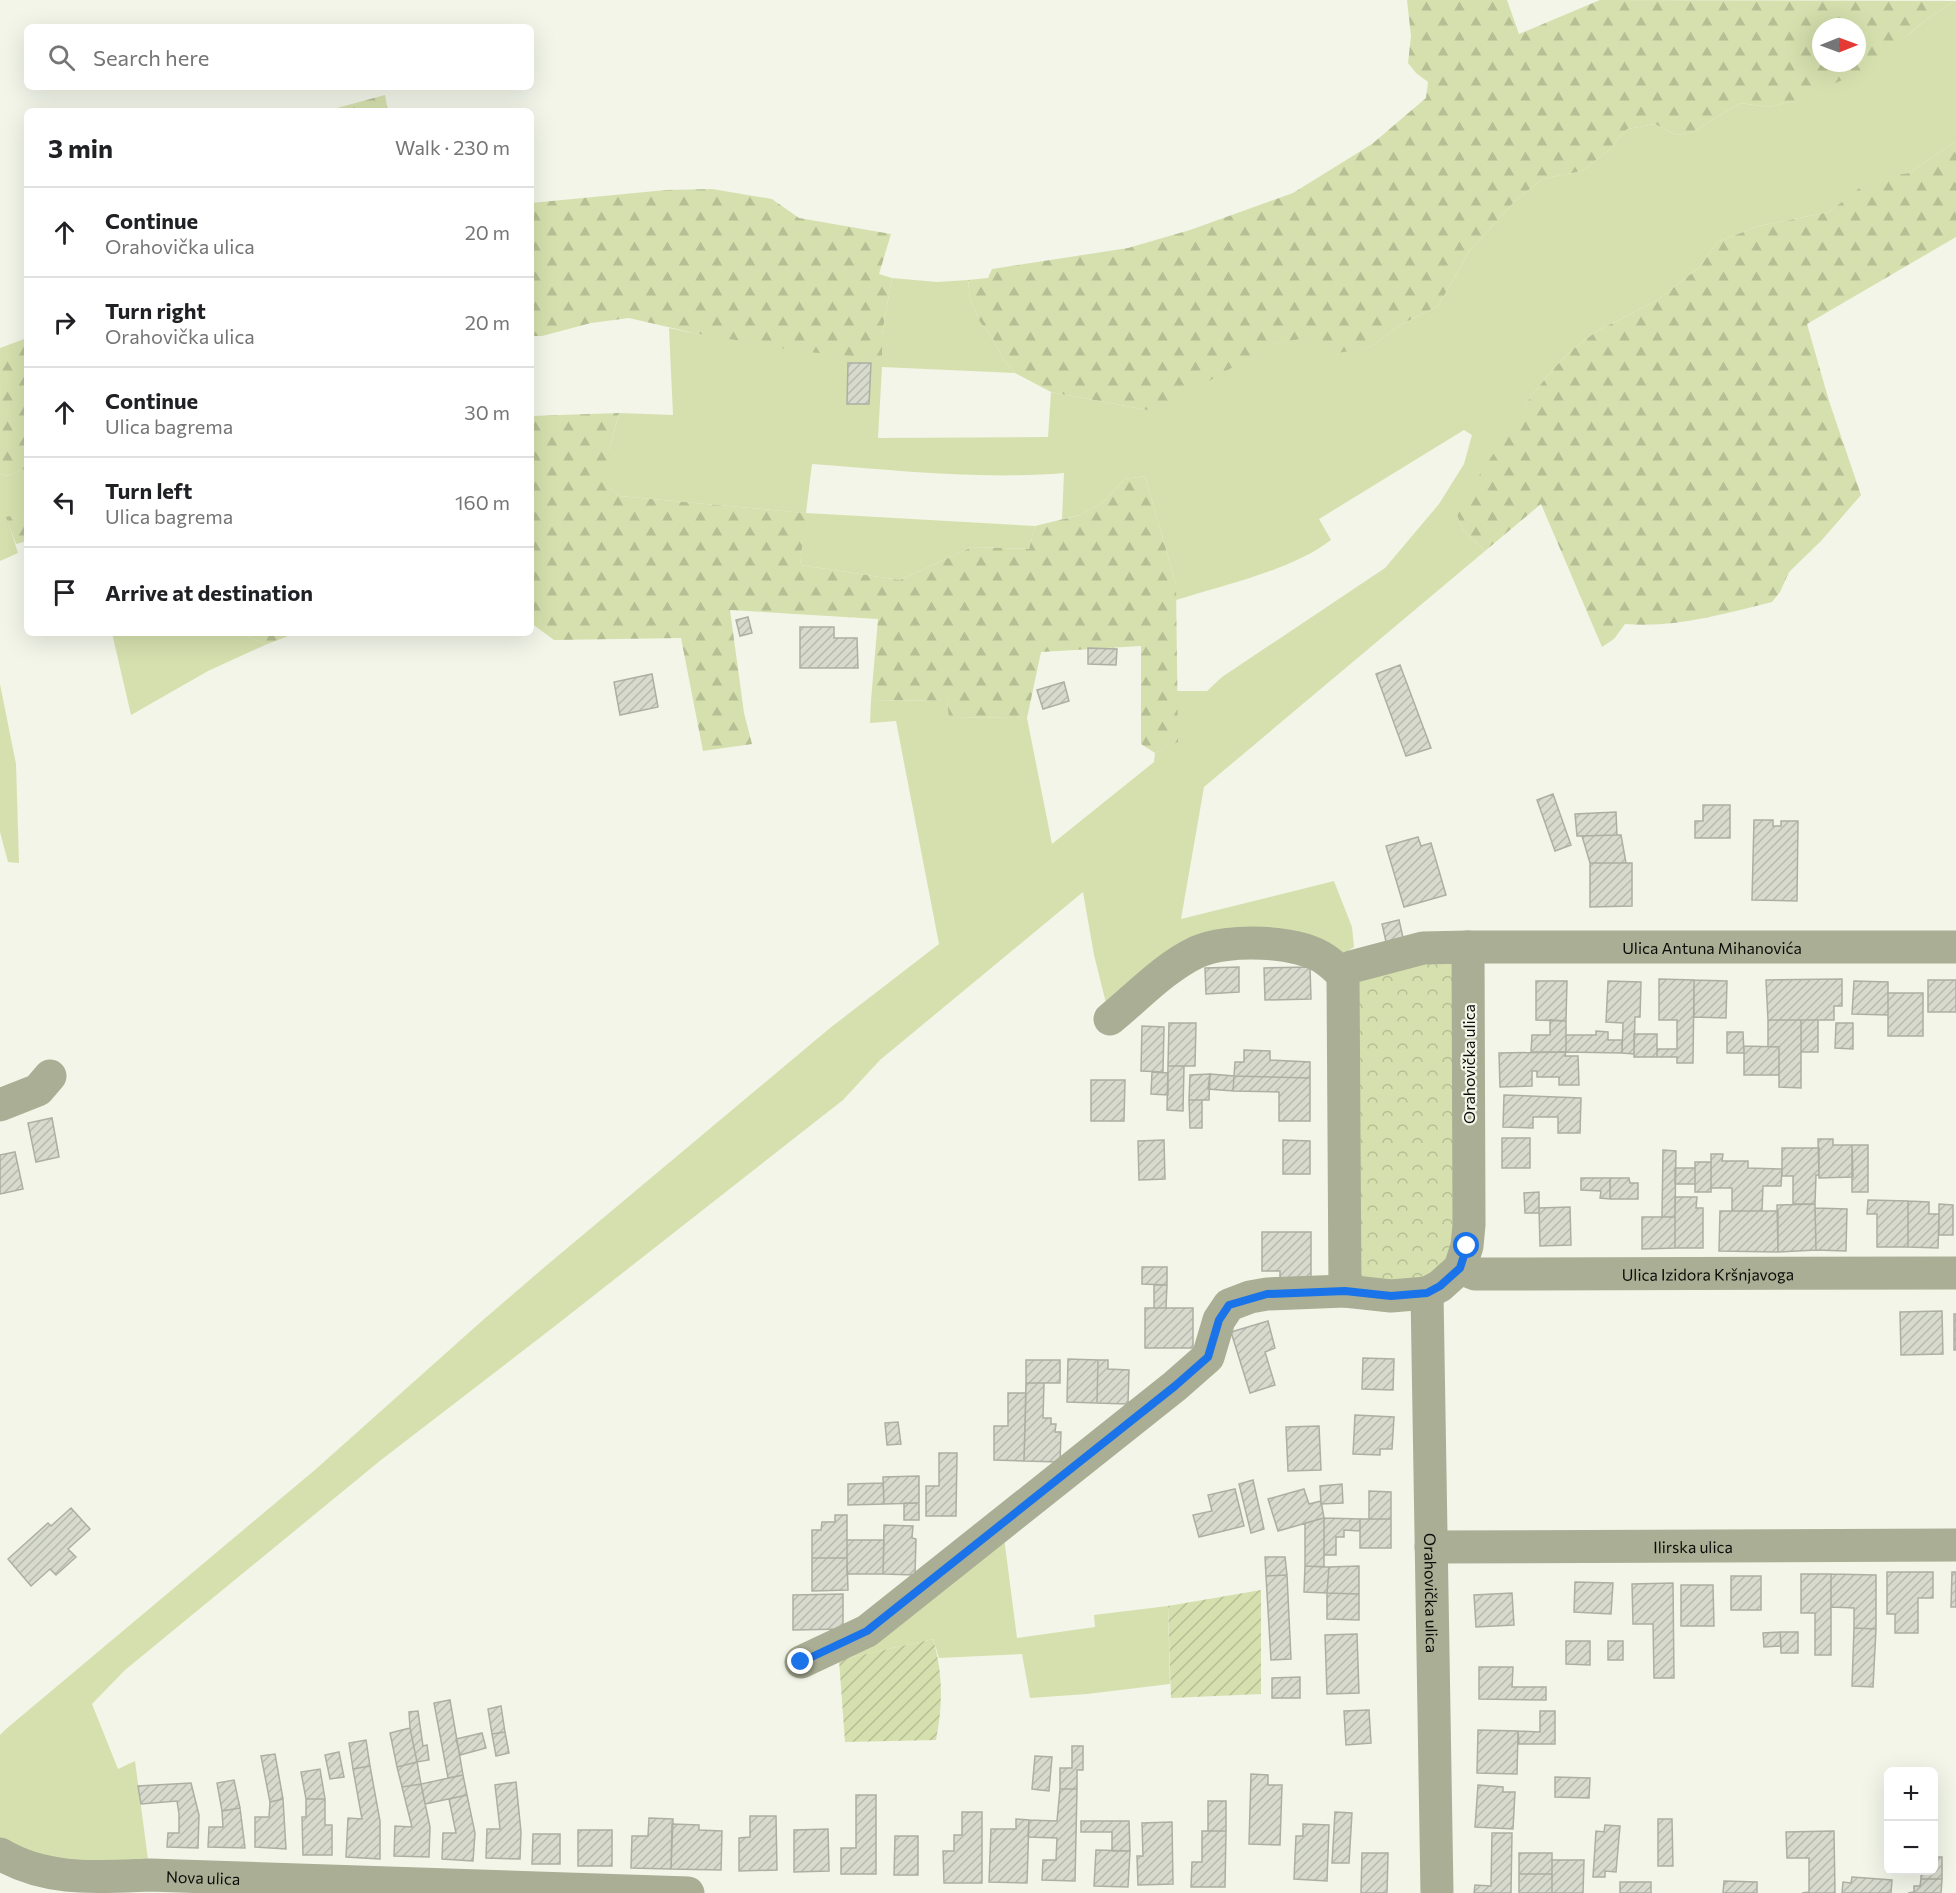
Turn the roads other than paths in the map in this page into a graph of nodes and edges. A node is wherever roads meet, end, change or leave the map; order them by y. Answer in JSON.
{"nodes":[{"id":1,"x":1468,"y":947,"type":"junction"},
{"id":2,"x":1956,"y":947,"type":"edge"},
{"id":3,"x":1343,"y":975,"type":"junction"},
{"id":4,"x":1110,"y":1019,"type":"dead end"},
{"id":5,"x":50,"y":1076,"type":"dead end"},
{"id":6,"x":0,"y":1105,"type":"edge"},
{"id":7,"x":1460,"y":1268,"type":"junction"},
{"id":8,"x":1956,"y":1273,"type":"edge"},
{"id":9,"x":1345,"y":1291,"type":"junction"},
{"id":10,"x":1427,"y":1293,"type":"junction"},
{"id":11,"x":1956,"y":1545,"type":"edge"},
{"id":12,"x":1431,"y":1548,"type":"junction"},
{"id":13,"x":801,"y":1662,"type":"dead end"},
{"id":14,"x":0,"y":1854,"type":"edge"},
{"id":15,"x":77,"y":1885,"type":"edge"},
{"id":16,"x":324,"y":1887,"type":"edge"},
{"id":17,"x":688,"y":1893,"type":"edge"},
{"id":18,"x":1437,"y":1893,"type":"edge"}],
"edges":[{"from":1,"to":2,"type":"street","name":"Ulica Antuna Mihanovića"},
{"from":1,"to":3,"type":"street"},
{"from":1,"to":7,"type":"street","name":"Orahovička ulica"},
{"from":3,"to":4,"type":"street"},
{"from":3,"to":9,"type":"street"},
{"from":5,"to":6,"type":"street"},
{"from":7,"to":8,"type":"street","name":"Ulica Izidora Kršnjavoga"},
{"from":7,"to":10,"type":"street"},
{"from":9,"to":10,"type":"street"},
{"from":9,"to":13,"type":"street"},
{"from":10,"to":12,"type":"street","name":"Orahovička ulica"},
{"from":11,"to":12,"type":"street","name":"Ilirska ulica"},
{"from":12,"to":18,"type":"street","name":"Orahovička ulica"},
{"from":14,"to":15,"type":"street","name":"Nova ulica"},
{"from":15,"to":16,"type":"street","name":"Nova ulica"},
{"from":16,"to":17,"type":"street","name":"Nova ulica"}]}
